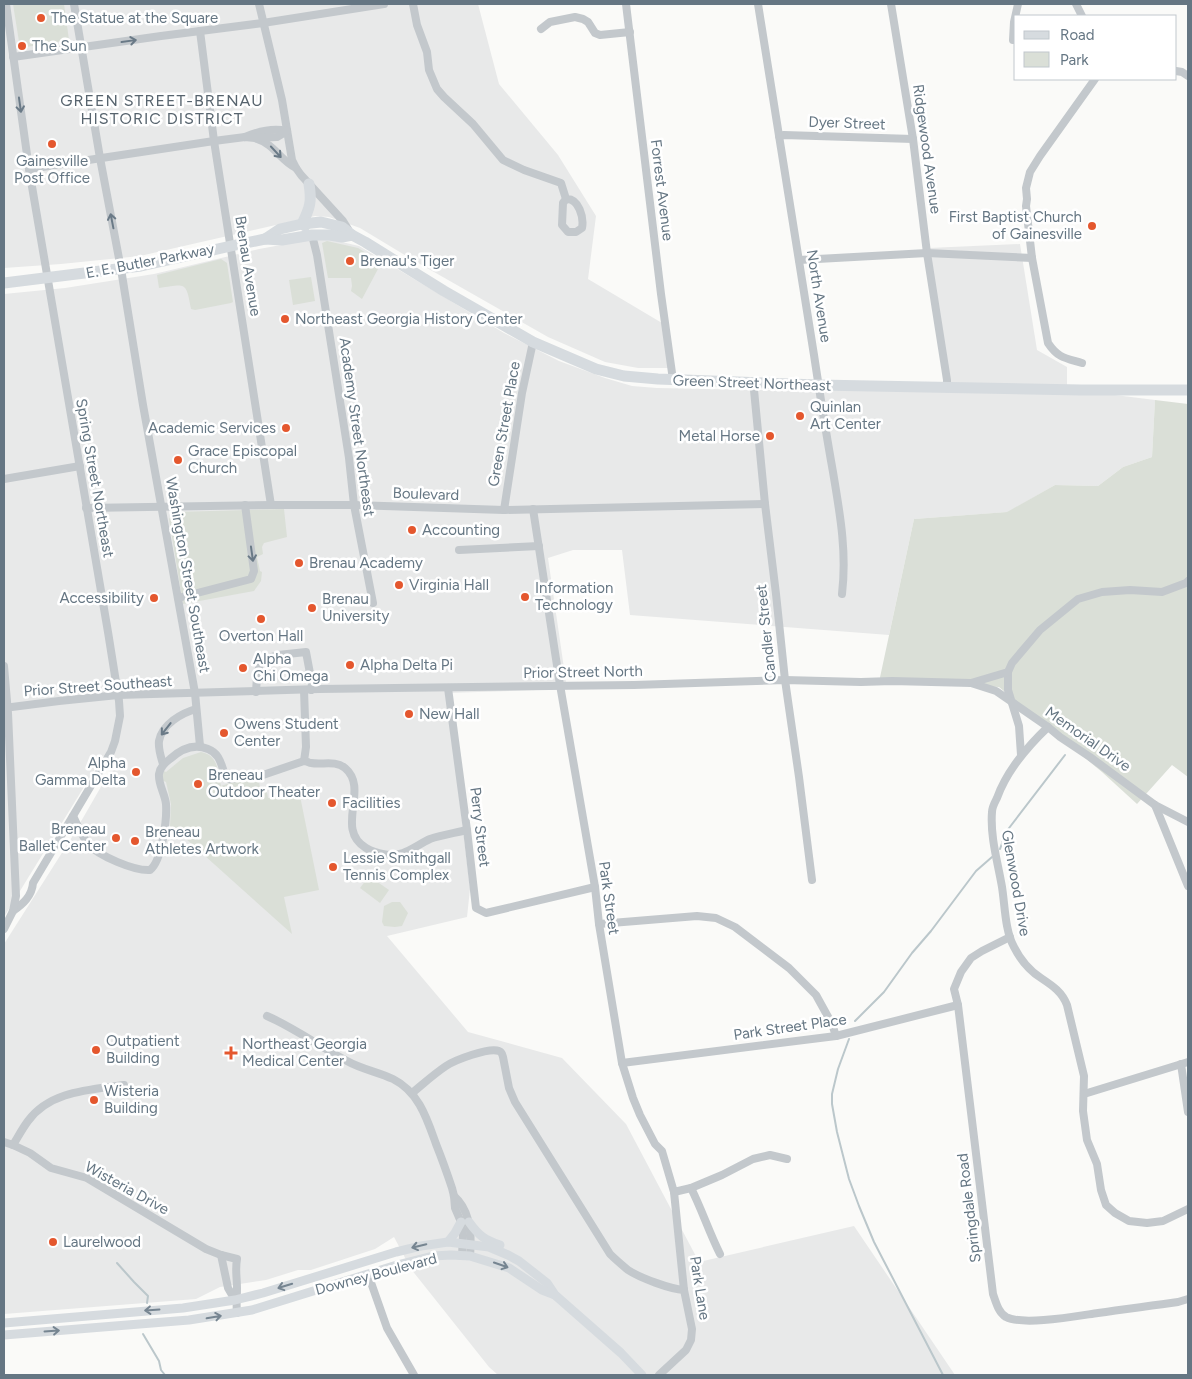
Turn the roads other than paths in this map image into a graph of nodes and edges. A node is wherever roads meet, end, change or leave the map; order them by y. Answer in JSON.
{"nodes":[{"id":1,"x":6,"y":4,"type":"edge"},
{"id":2,"x":74,"y":4,"type":"edge"},
{"id":3,"x":259,"y":4,"type":"edge"},
{"id":4,"x":384,"y":4,"type":"edge"},
{"id":5,"x":413,"y":4,"type":"edge"},
{"id":6,"x":626,"y":4,"type":"edge"},
{"id":7,"x":758,"y":4,"type":"edge"},
{"id":8,"x":891,"y":4,"type":"edge"},
{"id":9,"x":1014,"y":22,"type":"edge"},
{"id":10,"x":263,"y":24,"type":"junction"},
{"id":11,"x":541,"y":29,"type":"dead end"},
{"id":12,"x":200,"y":31,"type":"junction"},
{"id":13,"x":630,"y":32,"type":"junction"},
{"id":14,"x":1013,"y":40,"type":"dead end"},
{"id":15,"x":81,"y":48,"type":"junction"},
{"id":16,"x":13,"y":57,"type":"junction"},
{"id":17,"x":1094,"y":80,"type":"edge"},
{"id":18,"x":287,"y":131,"type":"junction"},
{"id":19,"x":779,"y":136,"type":"junction"},
{"id":20,"x":245,"y":137,"type":"junction"},
{"id":21,"x":255,"y":138,"type":"junction"},
{"id":22,"x":913,"y":139,"type":"junction"},
{"id":23,"x":214,"y":141,"type":"junction"},
{"id":24,"x":100,"y":158,"type":"junction"},
{"id":25,"x":296,"y":168,"type":"junction"},
{"id":26,"x":29,"y":169,"type":"junction"},
{"id":27,"x":309,"y":184,"type":"junction"},
{"id":28,"x":566,"y":199,"type":"dead end"},
{"id":29,"x":302,"y":224,"type":"junction"},
{"id":30,"x":312,"y":235,"type":"junction"},
{"id":31,"x":352,"y":235,"type":"junction"},
{"id":32,"x":265,"y":239,"type":"junction"},
{"id":33,"x":231,"y":246,"type":"junction"},
{"id":34,"x":926,"y":253,"type":"junction"},
{"id":35,"x":1032,"y":258,"type":"junction"},
{"id":36,"x":799,"y":260,"type":"junction"},
{"id":37,"x":121,"y":269,"type":"junction"},
{"id":38,"x":47,"y":278,"type":"junction"},
{"id":39,"x":4,"y":283,"type":"edge"},
{"id":40,"x":532,"y":342,"type":"junction"},
{"id":41,"x":1082,"y":363,"type":"dead end"},
{"id":42,"x":673,"y":380,"type":"junction"},
{"id":43,"x":751,"y":383,"type":"junction"},
{"id":44,"x":818,"y":385,"type":"junction"},
{"id":45,"x":947,"y":388,"type":"junction"},
{"id":46,"x":1188,"y":390,"type":"edge"},
{"id":47,"x":80,"y":466,"type":"junction"},
{"id":48,"x":4,"y":479,"type":"edge"},
{"id":49,"x":765,"y":504,"type":"junction"},
{"id":50,"x":245,"y":505,"type":"junction"},
{"id":51,"x":271,"y":505,"type":"junction"},
{"id":52,"x":354,"y":505,"type":"junction"},
{"id":53,"x":162,"y":506,"type":"junction"},
{"id":54,"x":86,"y":508,"type":"junction"},
{"id":55,"x":533,"y":509,"type":"junction"},
{"id":56,"x":504,"y":510,"type":"junction"},
{"id":57,"x":539,"y":546,"type":"junction"},
{"id":58,"x":459,"y":550,"type":"dead end"},
{"id":59,"x":1188,"y":582,"type":"edge"},
{"id":60,"x":842,"y":594,"type":"dead end"},
{"id":61,"x":178,"y":598,"type":"junction"},
{"id":62,"x":373,"y":603,"type":"dead end"},
{"id":63,"x":4,"y":666,"type":"edge"},
{"id":64,"x":1008,"y":672,"type":"junction"},
{"id":65,"x":785,"y":680,"type":"junction"},
{"id":66,"x":971,"y":683,"type":"junction"},
{"id":67,"x":560,"y":685,"type":"junction"},
{"id":68,"x":448,"y":688,"type":"junction"},
{"id":69,"x":307,"y":690,"type":"junction"},
{"id":70,"x":256,"y":692,"type":"junction"},
{"id":71,"x":195,"y":694,"type":"junction"},
{"id":72,"x":118,"y":695,"type":"junction"},
{"id":73,"x":1011,"y":702,"type":"junction"},
{"id":74,"x":5,"y":708,"type":"edge"},
{"id":75,"x":196,"y":709,"type":"junction"},
{"id":76,"x":1048,"y":728,"type":"junction"},
{"id":77,"x":200,"y":746,"type":"junction"},
{"id":78,"x":1021,"y":755,"type":"junction"},
{"id":79,"x":304,"y":760,"type":"junction"},
{"id":80,"x":163,"y":764,"type":"junction"},
{"id":81,"x":1155,"y":805,"type":"junction"},
{"id":82,"x":73,"y":816,"type":"junction"},
{"id":83,"x":1188,"y":822,"type":"edge"},
{"id":84,"x":467,"y":830,"type":"junction"},
{"id":85,"x":812,"y":880,"type":"dead end"},
{"id":86,"x":16,"y":883,"type":"junction"},
{"id":87,"x":33,"y":883,"type":"junction"},
{"id":88,"x":1188,"y":886,"type":"edge"},
{"id":89,"x":595,"y":887,"type":"junction"},
{"id":90,"x":13,"y":912,"type":"junction"},
{"id":91,"x":599,"y":924,"type":"junction"},
{"id":92,"x":4,"y":928,"type":"edge"},
{"id":93,"x":1010,"y":937,"type":"junction"},
{"id":94,"x":958,"y":1006,"type":"junction"},
{"id":95,"x":267,"y":1016,"type":"dead end"},
{"id":96,"x":836,"y":1036,"type":"junction"},
{"id":97,"x":622,"y":1063,"type":"junction"},
{"id":98,"x":1185,"y":1063,"type":"edge"},
{"id":99,"x":124,"y":1085,"type":"dead end"},
{"id":100,"x":412,"y":1093,"type":"junction"},
{"id":101,"x":1084,"y":1094,"type":"junction"},
{"id":102,"x":1188,"y":1112,"type":"edge"},
{"id":103,"x":4,"y":1142,"type":"edge"},
{"id":104,"x":13,"y":1144,"type":"junction"},
{"id":105,"x":787,"y":1159,"type":"dead end"},
{"id":106,"x":691,"y":1188,"type":"junction"},
{"id":107,"x":674,"y":1192,"type":"junction"},
{"id":108,"x":1188,"y":1209,"type":"edge"},
{"id":109,"x":465,"y":1222,"type":"junction"},
{"id":110,"x":448,"y":1242,"type":"junction"},
{"id":111,"x":467,"y":1244,"type":"junction"},
{"id":112,"x":720,"y":1254,"type":"dead end"},
{"id":113,"x":221,"y":1255,"type":"junction"},
{"id":114,"x":382,"y":1256,"type":"junction"},
{"id":115,"x":466,"y":1256,"type":"junction"},
{"id":116,"x":519,"y":1261,"type":"junction"},
{"id":117,"x":363,"y":1262,"type":"junction"},
{"id":118,"x":368,"y":1274,"type":"junction"},
{"id":119,"x":350,"y":1279,"type":"junction"},
{"id":120,"x":684,"y":1290,"type":"junction"},
{"id":121,"x":555,"y":1295,"type":"junction"},
{"id":122,"x":1188,"y":1299,"type":"edge"},
{"id":123,"x":235,"y":1300,"type":"junction"},
{"id":124,"x":237,"y":1313,"type":"junction"},
{"id":125,"x":4,"y":1323,"type":"edge"},
{"id":126,"x":4,"y":1335,"type":"edge"},
{"id":127,"x":414,"y":1375,"type":"edge"},
{"id":128,"x":642,"y":1375,"type":"edge"},
{"id":129,"x":659,"y":1375,"type":"edge"}],
"edges":[{"from":1,"to":16,"type":"street","name":"Spring Street Northeast"},
{"from":2,"to":15,"type":"street","name":"Washington Street Southeast"},
{"from":3,"to":10,"type":"street"},
{"from":4,"to":10,"type":"street"},
{"from":5,"to":28,"type":"street"},
{"from":6,"to":13,"type":"street","name":"Forrest Avenue"},
{"from":7,"to":19,"type":"street","name":"North Avenue"},
{"from":8,"to":22,"type":"street","name":"Ridgewood Avenue"},
{"from":9,"to":14,"type":"street"},
{"from":10,"to":12,"type":"street"},
{"from":10,"to":18,"type":"street"},
{"from":11,"to":13,"type":"street"},
{"from":15,"to":12,"type":"street","one_way":true},
{"from":12,"to":23,"type":"street","name":"Brenau Avenue"},
{"from":13,"to":42,"type":"street","name":"Forrest Avenue"},
{"from":15,"to":16,"type":"street"},
{"from":15,"to":24,"type":"street","name":"Washington Street Southeast"},
{"from":16,"to":26,"type":"street","name":"Spring Street Northeast","one_way":true},
{"from":17,"to":35,"type":"street"},
{"from":18,"to":20,"type":"street"},
{"from":18,"to":21,"type":"street"},
{"from":18,"to":25,"type":"street"},
{"from":19,"to":22,"type":"street","name":"Dyer Street"},
{"from":19,"to":36,"type":"street","name":"North Avenue"},
{"from":20,"to":21,"type":"street"},
{"from":20,"to":23,"type":"street"},
{"from":21,"to":25,"type":"street","one_way":true},
{"from":22,"to":34,"type":"street","name":"Ridgewood Avenue"},
{"from":23,"to":24,"type":"street"},
{"from":23,"to":33,"type":"street","name":"Brenau Avenue"},
{"from":24,"to":26,"type":"street"},
{"from":37,"to":24,"type":"street","name":"Washington Street Southeast","one_way":true},
{"from":25,"to":27,"type":"street"},
{"from":26,"to":38,"type":"street","name":"Spring Street Northeast"},
{"from":27,"to":29,"type":"highway"},
{"from":27,"to":31,"type":"street"},
{"from":29,"to":30,"type":"highway"},
{"from":29,"to":31,"type":"highway","name":"E. E. Butler Parkway"},
{"from":29,"to":32,"type":"highway","name":"E. E. Butler Parkway"},
{"from":30,"to":31,"type":"highway","name":"E. E. Butler Parkway"},
{"from":30,"to":32,"type":"highway","name":"E. E. Butler Parkway"},
{"from":30,"to":52,"type":"street","name":"Academy Street Northeast"},
{"from":31,"to":40,"type":"highway","name":"Green Street Northeast"},
{"from":32,"to":33,"type":"highway","name":"E. E. Butler Parkway"},
{"from":33,"to":37,"type":"highway","name":"E. E. Butler Parkway"},
{"from":33,"to":51,"type":"street","name":"Brenau Avenue"},
{"from":34,"to":35,"type":"street"},
{"from":34,"to":36,"type":"street"},
{"from":34,"to":45,"type":"street","name":"Ridgewood Avenue"},
{"from":35,"to":41,"type":"street"},
{"from":36,"to":44,"type":"street","name":"North Avenue"},
{"from":37,"to":38,"type":"highway","name":"E. E. Butler Parkway"},
{"from":37,"to":53,"type":"street","name":"Washington Street Southeast"},
{"from":38,"to":39,"type":"highway","name":"E. E. Butler Parkway"},
{"from":38,"to":47,"type":"street","name":"Spring Street Northeast"},
{"from":40,"to":42,"type":"highway","name":"Green Street Northeast"},
{"from":40,"to":56,"type":"street","name":"Green Street Place"},
{"from":42,"to":43,"type":"highway","name":"Green Street Northeast"},
{"from":43,"to":44,"type":"highway","name":"Green Street Northeast"},
{"from":43,"to":49,"type":"street","name":"Candler Street"},
{"from":44,"to":45,"type":"highway","name":"Green Street Northeast"},
{"from":44,"to":60,"type":"street","name":"North Avenue"},
{"from":45,"to":46,"type":"highway","name":"Green Street Northeast"},
{"from":47,"to":48,"type":"street"},
{"from":47,"to":54,"type":"street","name":"Spring Street Northeast"},
{"from":49,"to":55,"type":"street","name":"Boulevard"},
{"from":49,"to":65,"type":"street","name":"Candler Street"},
{"from":50,"to":51,"type":"street","name":"Boulevard"},
{"from":50,"to":53,"type":"street","name":"Boulevard"},
{"from":50,"to":61,"type":"street","one_way":true},
{"from":51,"to":52,"type":"street","name":"Boulevard"},
{"from":52,"to":56,"type":"street","name":"Boulevard"},
{"from":52,"to":62,"type":"street","name":"Academy Street Northeast"},
{"from":53,"to":54,"type":"street","name":"Boulevard"},
{"from":53,"to":61,"type":"street","name":"Washington Street Southeast"},
{"from":54,"to":72,"type":"street","name":"Spring Street Northeast"},
{"from":55,"to":56,"type":"street","name":"Boulevard"},
{"from":55,"to":57,"type":"street","name":"Park Street"},
{"from":57,"to":58,"type":"street"},
{"from":57,"to":67,"type":"street","name":"Park Street"},
{"from":59,"to":64,"type":"street"},
{"from":61,"to":71,"type":"street","name":"Washington Street Southeast"},
{"from":63,"to":74,"type":"street"},
{"from":64,"to":66,"type":"street"},
{"from":64,"to":73,"type":"street"},
{"from":65,"to":66,"type":"street","name":"Prior Street North"},
{"from":65,"to":67,"type":"street","name":"Prior Street North"},
{"from":65,"to":85,"type":"street","name":"Candler Street"},
{"from":66,"to":73,"type":"street","name":"Memorial Drive"},
{"from":67,"to":68,"type":"street","name":"Prior Street North"},
{"from":67,"to":89,"type":"street","name":"Park Street"},
{"from":68,"to":69,"type":"street","name":"Prior Street North"},
{"from":68,"to":84,"type":"street","name":"Perry Street"},
{"from":69,"to":70,"type":"street","name":"Prior Street North"},
{"from":69,"to":70,"type":"street"},
{"from":69,"to":79,"type":"street"},
{"from":70,"to":71,"type":"street","name":"Prior Street North"},
{"from":71,"to":72,"type":"street","name":"Prior Street Southeast"},
{"from":71,"to":75,"type":"street","name":"Washington Street Southeast"},
{"from":72,"to":74,"type":"street","name":"Prior Street Southeast"},
{"from":72,"to":82,"type":"street","name":"Spring Street Northeast"},
{"from":73,"to":76,"type":"street","name":"Memorial Drive"},
{"from":73,"to":78,"type":"street"},
{"from":74,"to":86,"type":"street"},
{"from":75,"to":77,"type":"street","name":"Washington Street Southeast"},
{"from":75,"to":80,"type":"street","one_way":true},
{"from":76,"to":78,"type":"street","name":"Glenwood Drive"},
{"from":76,"to":81,"type":"street","name":"Memorial Drive"},
{"from":77,"to":79,"type":"street"},
{"from":77,"to":80,"type":"street"},
{"from":78,"to":93,"type":"street","name":"Glenwood Drive"},
{"from":79,"to":84,"type":"street"},
{"from":80,"to":82,"type":"street"},
{"from":81,"to":83,"type":"street","name":"Memorial Drive"},
{"from":81,"to":88,"type":"street"},
{"from":82,"to":87,"type":"street","name":"Spring Street Northeast"},
{"from":84,"to":89,"type":"street","name":"Perry Street"},
{"from":86,"to":87,"type":"street"},
{"from":86,"to":90,"type":"street"},
{"from":87,"to":90,"type":"street","name":"Spring Street Northeast"},
{"from":89,"to":91,"type":"street","name":"Park Street"},
{"from":90,"to":92,"type":"street","name":"Spring Street Northeast"},
{"from":91,"to":96,"type":"street"},
{"from":91,"to":97,"type":"street","name":"Park Street"},
{"from":93,"to":94,"type":"street","name":"Springdale Road"},
{"from":93,"to":101,"type":"street","name":"Glenwood Drive"},
{"from":94,"to":96,"type":"street","name":"Park Street Place"},
{"from":94,"to":122,"type":"street","name":"Springdale Road"},
{"from":95,"to":100,"type":"street"},
{"from":96,"to":97,"type":"street","name":"Park Street Place"},
{"from":97,"to":107,"type":"street","name":"Park Street"},
{"from":98,"to":101,"type":"street"},
{"from":98,"to":102,"type":"street"},
{"from":99,"to":104,"type":"street"},
{"from":100,"to":109,"type":"street"},
{"from":100,"to":120,"type":"street"},
{"from":101,"to":108,"type":"street","name":"Glenwood Drive"},
{"from":103,"to":104,"type":"street","name":"Wisteria Drive"},
{"from":104,"to":113,"type":"street","name":"Wisteria Drive"},
{"from":105,"to":106,"type":"street"},
{"from":106,"to":107,"type":"street"},
{"from":106,"to":112,"type":"street"},
{"from":107,"to":120,"type":"street","name":"Park Lane"},
{"from":109,"to":110,"type":"main road"},
{"from":109,"to":111,"type":"street"},
{"from":109,"to":116,"type":"main road"},
{"from":110,"to":111,"type":"main road","name":"Downey Boulevard"},
{"from":110,"to":114,"type":"main road","name":"Downey Boulevard","one_way":true},
{"from":111,"to":115,"type":"street"},
{"from":111,"to":116,"type":"main road","name":"Downey Boulevard"},
{"from":113,"to":123,"type":"street"},
{"from":113,"to":123,"type":"street","name":"Wisteria Drive"},
{"from":114,"to":117,"type":"main road","name":"Downey Boulevard"},
{"from":114,"to":118,"type":"main road"},
{"from":115,"to":118,"type":"main road","name":"Downey Boulevard"},
{"from":115,"to":121,"type":"main road","name":"Downey Boulevard","one_way":true},
{"from":116,"to":121,"type":"main road","name":"Downey Boulevard"},
{"from":117,"to":119,"type":"main road"},
{"from":117,"to":123,"type":"main road","name":"Downey Boulevard","one_way":true},
{"from":118,"to":119,"type":"main road","name":"Downey Boulevard"},
{"from":118,"to":127,"type":"street"},
{"from":119,"to":124,"type":"main road","name":"Downey Boulevard"},
{"from":120,"to":129,"type":"street","name":"Park Lane"},
{"from":121,"to":128,"type":"main road"},
{"from":123,"to":124,"type":"street"},
{"from":123,"to":125,"type":"main road","name":"Downey Boulevard","one_way":true},
{"from":126,"to":124,"type":"main road","name":"Downey Boulevard","one_way":true}]}
